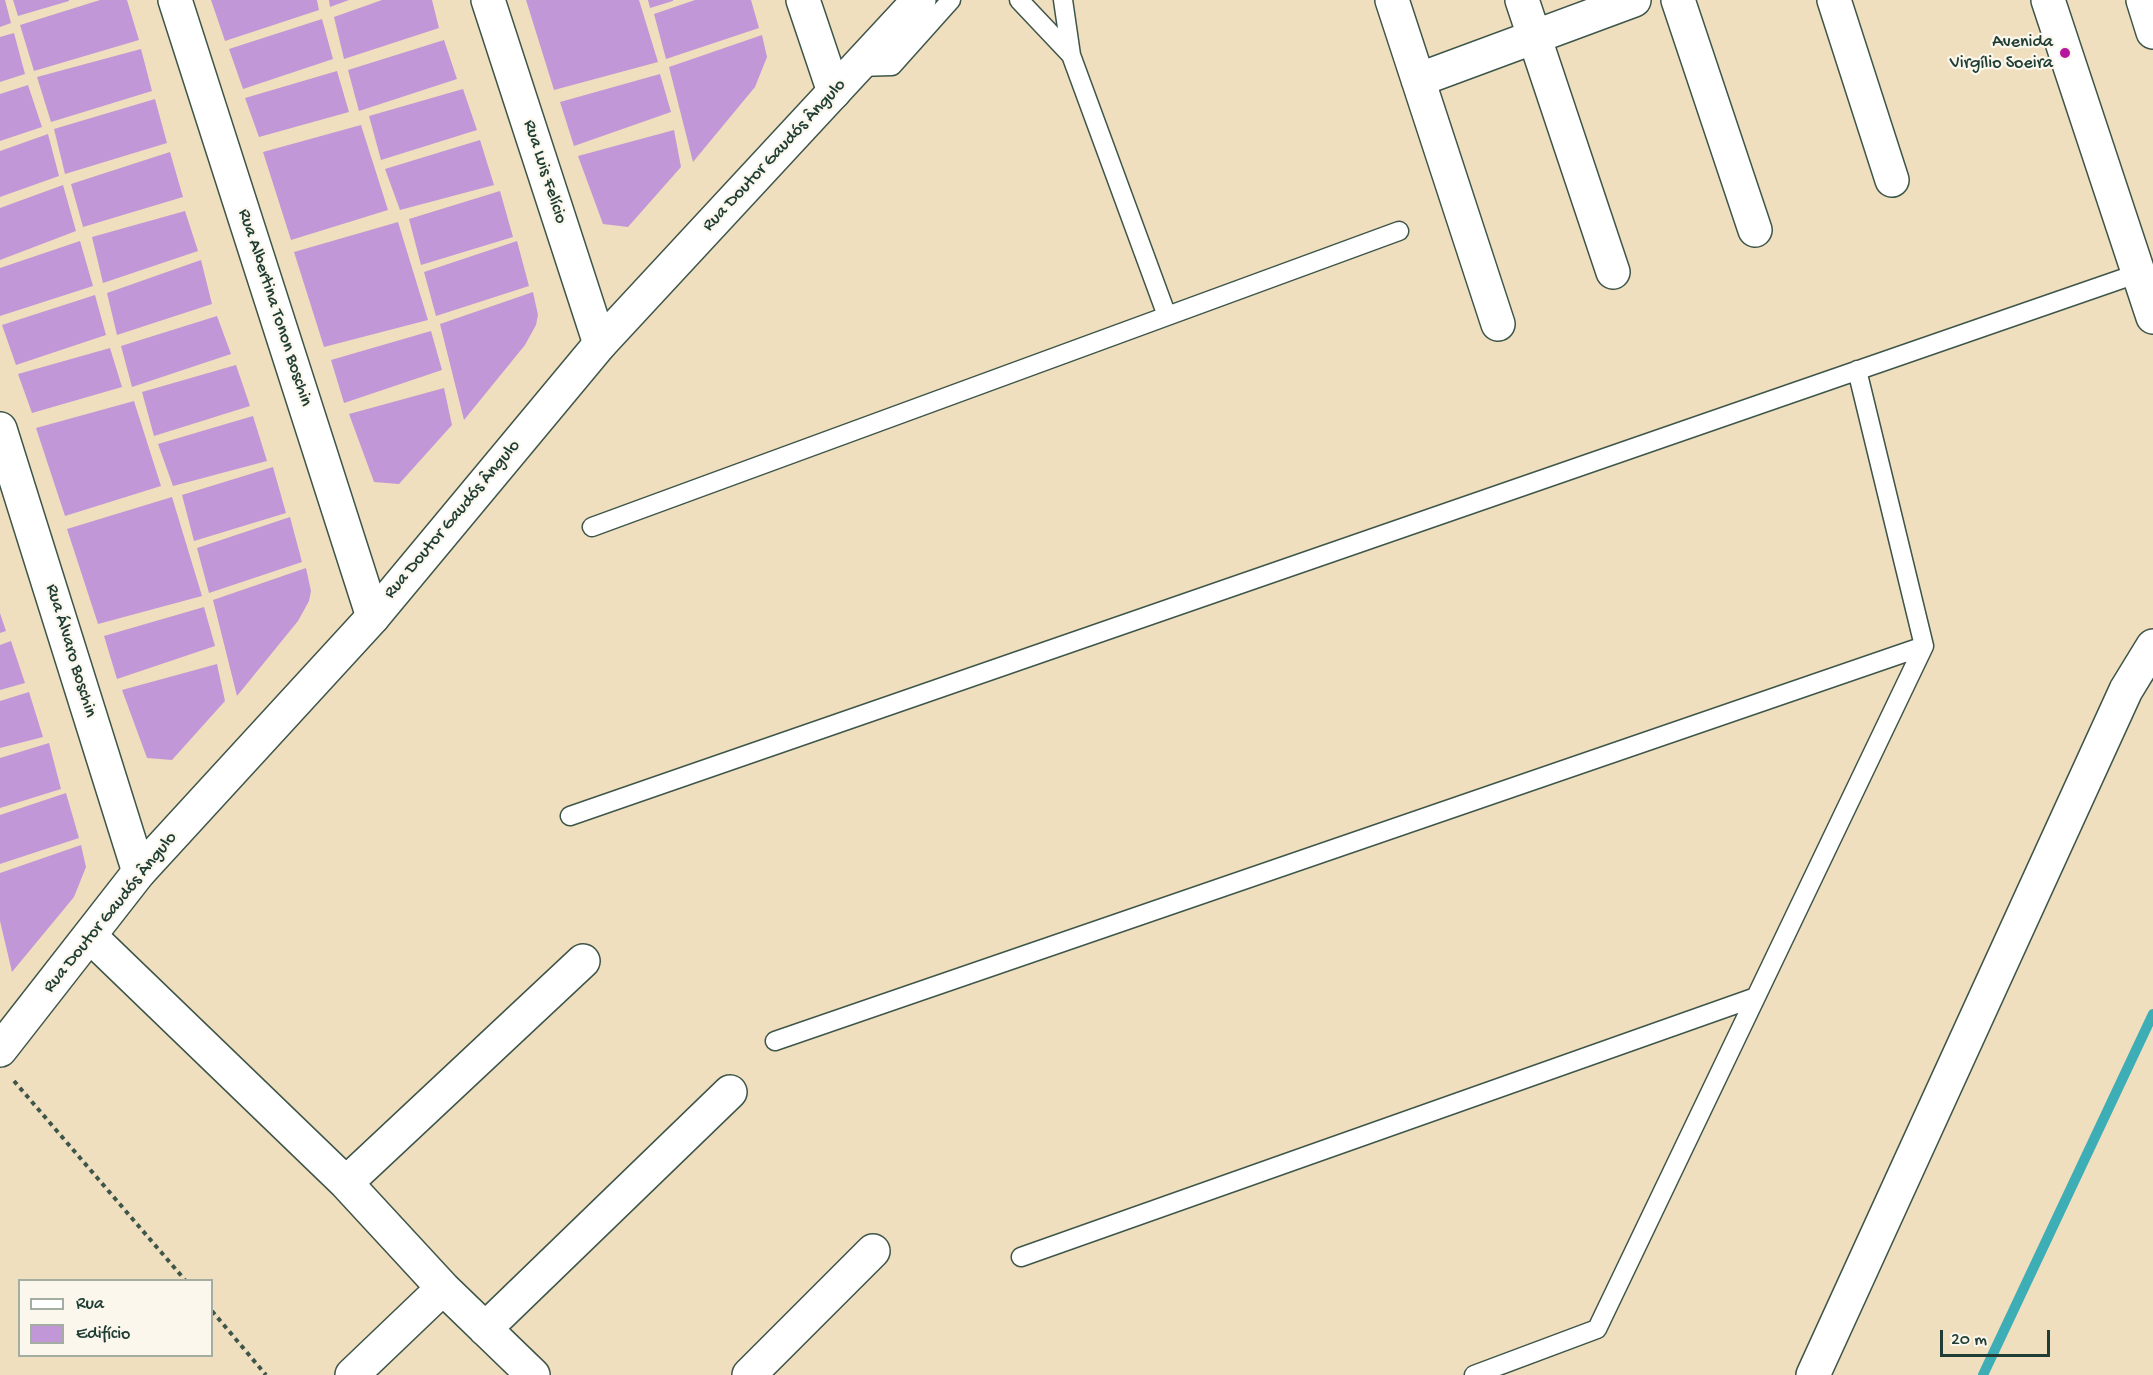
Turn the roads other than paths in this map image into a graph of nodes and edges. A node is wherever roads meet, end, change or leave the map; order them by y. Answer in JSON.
{"nodes":[{"id":1,"x":175,"y":0,"type":"edge"},
{"id":2,"x":488,"y":0,"type":"edge"},
{"id":3,"x":803,"y":0,"type":"edge"},
{"id":4,"x":919,"y":0,"type":"edge"},
{"id":5,"x":951,"y":0,"type":"edge"},
{"id":6,"x":1019,"y":0,"type":"edge"},
{"id":7,"x":1063,"y":0,"type":"edge"},
{"id":8,"x":1392,"y":0,"type":"edge"},
{"id":9,"x":1522,"y":0,"type":"edge"},
{"id":10,"x":1634,"y":0,"type":"edge"},
{"id":11,"x":1678,"y":0,"type":"edge"},
{"id":12,"x":1834,"y":0,"type":"edge"},
{"id":13,"x":2048,"y":0,"type":"edge"},
{"id":14,"x":2143,"y":0,"type":"edge"},
{"id":15,"x":2153,"y":32,"type":"edge"},
{"id":16,"x":1534,"y":37,"type":"junction"},
{"id":17,"x":1071,"y":55,"type":"junction"},
{"id":18,"x":857,"y":67,"type":"junction"},
{"id":19,"x":1418,"y":80,"type":"junction"},
{"id":20,"x":834,"y":92,"type":"junction"},
{"id":21,"x":1892,"y":180,"type":"dead end"},
{"id":22,"x":1755,"y":230,"type":"dead end"},
{"id":23,"x":1399,"y":231,"type":"dead end"},
{"id":24,"x":1613,"y":272,"type":"dead end"},
{"id":25,"x":2139,"y":273,"type":"junction"},
{"id":26,"x":1167,"y":316,"type":"junction"},
{"id":27,"x":2153,"y":317,"type":"edge"},
{"id":28,"x":1497,"y":324,"type":"dead end"},
{"id":29,"x":600,"y":344,"type":"junction"},
{"id":30,"x":1857,"y":370,"type":"junction"},
{"id":31,"x":0,"y":429,"type":"edge"},
{"id":32,"x":592,"y":527,"type":"dead end"},
{"id":33,"x":373,"y":617,"type":"junction"},
{"id":34,"x":1924,"y":646,"type":"junction"},
{"id":35,"x":2153,"y":646,"type":"edge"},
{"id":36,"x":570,"y":816,"type":"dead end"},
{"id":37,"x":139,"y":872,"type":"junction"},
{"id":38,"x":91,"y":937,"type":"junction"},
{"id":39,"x":583,"y":961,"type":"dead end"},
{"id":40,"x":1756,"y":997,"type":"junction"},
{"id":41,"x":775,"y":1041,"type":"dead end"},
{"id":42,"x":4,"y":1062,"type":"edge"},
{"id":43,"x":730,"y":1092,"type":"dead end"},
{"id":44,"x":346,"y":1183,"type":"junction"},
{"id":45,"x":873,"y":1251,"type":"dead end"},
{"id":46,"x":1021,"y":1257,"type":"dead end"},
{"id":47,"x":443,"y":1288,"type":"junction"},
{"id":48,"x":485,"y":1329,"type":"junction"},
{"id":49,"x":352,"y":1375,"type":"edge"},
{"id":50,"x":533,"y":1375,"type":"edge"},
{"id":51,"x":749,"y":1375,"type":"edge"},
{"id":52,"x":1474,"y":1375,"type":"edge"},
{"id":53,"x":1813,"y":1375,"type":"edge"}],
"edges":[{"from":1,"to":33,"type":"street","name":"Rua Albertina Tonon Boschin"},
{"from":2,"to":29,"type":"street","name":"Rua Luis Felício"},
{"from":3,"to":20,"type":"street"},
{"from":4,"to":18,"type":"street","name":"Rua Doutor Gaudós Ângulo"},
{"from":5,"to":18,"type":"lane"},
{"from":6,"to":17,"type":"lane"},
{"from":7,"to":17,"type":"lane"},
{"from":8,"to":19,"type":"street"},
{"from":9,"to":16,"type":"street"},
{"from":10,"to":16,"type":"street"},
{"from":11,"to":22,"type":"street"},
{"from":12,"to":21,"type":"street"},
{"from":13,"to":25,"type":"street"},
{"from":14,"to":15,"type":"street"},
{"from":16,"to":19,"type":"street"},
{"from":16,"to":24,"type":"street"},
{"from":17,"to":26,"type":"lane"},
{"from":18,"to":20,"type":"street","name":"Rua Doutor Gaudós Ângulo"},
{"from":19,"to":28,"type":"street"},
{"from":20,"to":29,"type":"street","name":"Rua Doutor Gaudós Ângulo"},
{"from":23,"to":26,"type":"lane"},
{"from":25,"to":27,"type":"street"},
{"from":25,"to":30,"type":"lane"},
{"from":26,"to":32,"type":"lane"},
{"from":29,"to":33,"type":"street","name":"Rua Doutor Gaudós Ângulo"},
{"from":30,"to":34,"type":"lane"},
{"from":30,"to":36,"type":"lane"},
{"from":31,"to":37,"type":"street","name":"Rua Álvaro Boschin"},
{"from":33,"to":37,"type":"street","name":"Rua Doutor Gaudós Ângulo"},
{"from":34,"to":40,"type":"lane"},
{"from":34,"to":41,"type":"lane"},
{"from":35,"to":53,"type":"street"},
{"from":37,"to":38,"type":"street","name":"Rua Doutor Gaudós Ângulo"},
{"from":38,"to":42,"type":"street","name":"Rua Doutor Gaudós Ângulo"},
{"from":38,"to":44,"type":"street"},
{"from":39,"to":44,"type":"street"},
{"from":40,"to":46,"type":"lane"},
{"from":40,"to":52,"type":"lane"},
{"from":43,"to":48,"type":"street"},
{"from":44,"to":47,"type":"street"},
{"from":45,"to":51,"type":"street"},
{"from":47,"to":48,"type":"street"},
{"from":47,"to":49,"type":"street"},
{"from":48,"to":50,"type":"street"}]}
